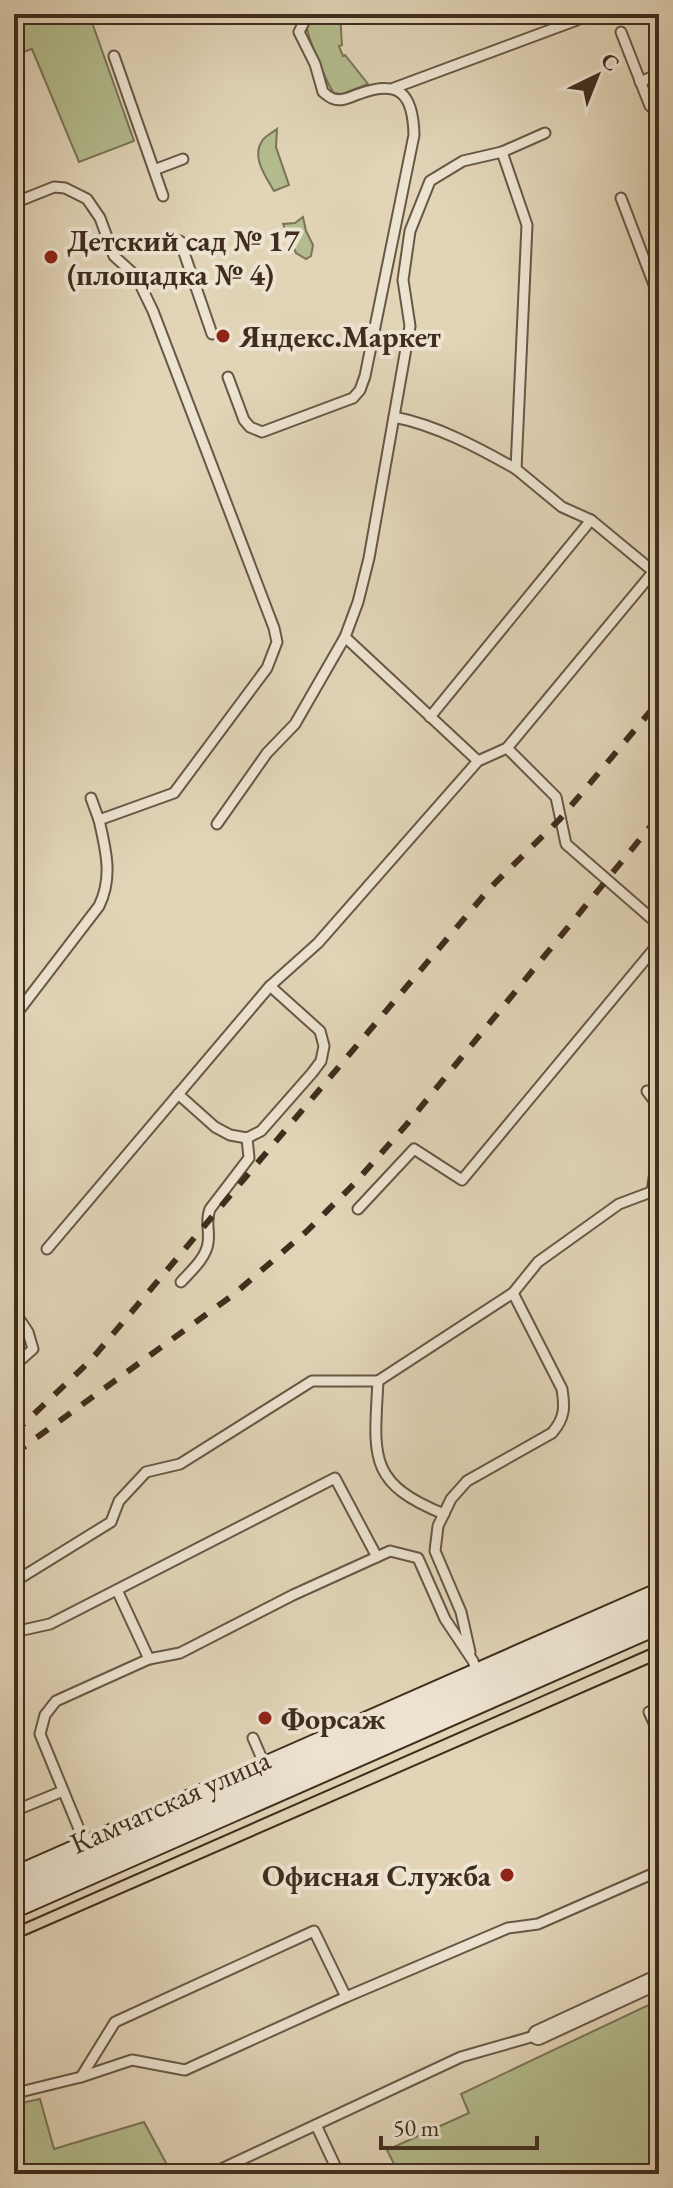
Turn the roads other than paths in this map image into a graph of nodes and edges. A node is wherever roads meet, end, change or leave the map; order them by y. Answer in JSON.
{"nodes":[{"id":1,"x":308,"y":14,"type":"edge"},
{"id":2,"x":577,"y":20,"type":"dead end"},
{"id":3,"x":621,"y":32,"type":"dead end"},
{"id":4,"x":114,"y":56,"type":"dead end"},
{"id":5,"x":659,"y":74,"type":"edge"},
{"id":6,"x":640,"y":82,"type":"junction"},
{"id":7,"x":394,"y":88,"type":"junction"},
{"id":8,"x":650,"y":106,"type":"dead end"},
{"id":9,"x":545,"y":133,"type":"dead end"},
{"id":10,"x":502,"y":152,"type":"junction"},
{"id":11,"x":183,"y":159,"type":"dead end"},
{"id":12,"x":154,"y":170,"type":"junction"},
{"id":13,"x":163,"y":196,"type":"dead end"},
{"id":14,"x":621,"y":198,"type":"dead end"},
{"id":15,"x":14,"y":203,"type":"edge"},
{"id":16,"x":180,"y":241,"type":"dead end"},
{"id":17,"x":659,"y":289,"type":"edge"},
{"id":18,"x":212,"y":334,"type":"dead end"},
{"id":19,"x":228,"y":377,"type":"dead end"},
{"id":20,"x":394,"y":417,"type":"junction"},
{"id":21,"x":516,"y":469,"type":"junction"},
{"id":22,"x":591,"y":520,"type":"junction"},
{"id":23,"x":656,"y":569,"type":"edge"},
{"id":24,"x":345,"y":637,"type":"junction"},
{"id":25,"x":430,"y":717,"type":"junction"},
{"id":26,"x":507,"y":748,"type":"junction"},
{"id":27,"x":478,"y":761,"type":"junction"},
{"id":28,"x":91,"y":798,"type":"dead end"},
{"id":29,"x":99,"y":820,"type":"junction"},
{"id":30,"x":217,"y":824,"type":"dead end"},
{"id":31,"x":659,"y":925,"type":"edge"},
{"id":32,"x":659,"y":943,"type":"edge"},
{"id":33,"x":270,"y":986,"type":"junction"},
{"id":34,"x":14,"y":1017,"type":"edge"},
{"id":35,"x":647,"y":1091,"type":"dead end"},
{"id":36,"x":178,"y":1094,"type":"junction"},
{"id":37,"x":659,"y":1107,"type":"edge"},
{"id":38,"x":247,"y":1138,"type":"junction"},
{"id":39,"x":659,"y":1144,"type":"edge"},
{"id":40,"x":656,"y":1191,"type":"edge"},
{"id":41,"x":358,"y":1209,"type":"dead end"},
{"id":42,"x":47,"y":1249,"type":"dead end"},
{"id":43,"x":181,"y":1282,"type":"dead end"},
{"id":44,"x":513,"y":1293,"type":"junction"},
{"id":45,"x":14,"y":1311,"type":"edge"},
{"id":46,"x":14,"y":1366,"type":"edge"},
{"id":47,"x":378,"y":1381,"type":"junction"},
{"id":48,"x":444,"y":1514,"type":"junction"},
{"id":49,"x":377,"y":1557,"type":"junction"},
{"id":50,"x":22,"y":1577,"type":"dead end"},
{"id":51,"x":117,"y":1590,"type":"junction"},
{"id":52,"x":659,"y":1597,"type":"edge"},
{"id":53,"x":659,"y":1620,"type":"edge"},
{"id":54,"x":14,"y":1632,"type":"edge"},
{"id":55,"x":149,"y":1659,"type":"junction"},
{"id":56,"x":479,"y":1677,"type":"junction"},
{"id":57,"x":659,"y":1707,"type":"edge"},
{"id":58,"x":659,"y":1734,"type":"edge"},
{"id":59,"x":253,"y":1738,"type":"dead end"},
{"id":60,"x":267,"y":1769,"type":"junction"},
{"id":61,"x":63,"y":1791,"type":"junction"},
{"id":62,"x":14,"y":1811,"type":"edge"},
{"id":63,"x":92,"y":1858,"type":"junction"},
{"id":64,"x":659,"y":1871,"type":"edge"},
{"id":65,"x":14,"y":1881,"type":"edge"},
{"id":66,"x":14,"y":1904,"type":"edge"},
{"id":67,"x":659,"y":1979,"type":"edge"},
{"id":68,"x":346,"y":1997,"type":"junction"},
{"id":69,"x":538,"y":2035,"type":"joint"},
{"id":70,"x":81,"y":2077,"type":"junction"},
{"id":71,"x":15,"y":2094,"type":"edge"},
{"id":72,"x":316,"y":2125,"type":"junction"},
{"id":73,"x":217,"y":2171,"type":"dead end"},
{"id":74,"x":339,"y":2174,"type":"edge"}],
"edges":[{"from":1,"to":7,"type":"lane"},
{"from":2,"to":7,"type":"lane"},
{"from":3,"to":6,"type":"lane"},
{"from":4,"to":12,"type":"lane"},
{"from":5,"to":6,"type":"lane"},
{"from":6,"to":8,"type":"lane"},
{"from":7,"to":19,"type":"lane"},
{"from":9,"to":10,"type":"lane"},
{"from":10,"to":20,"type":"lane"},
{"from":10,"to":21,"type":"lane"},
{"from":11,"to":12,"type":"lane"},
{"from":12,"to":13,"type":"lane"},
{"from":14,"to":17,"type":"lane"},
{"from":15,"to":29,"type":"lane"},
{"from":16,"to":18,"type":"lane"},
{"from":20,"to":21,"type":"lane"},
{"from":20,"to":24,"type":"lane"},
{"from":21,"to":22,"type":"lane"},
{"from":22,"to":23,"type":"lane"},
{"from":22,"to":25,"type":"lane"},
{"from":23,"to":26,"type":"lane"},
{"from":24,"to":25,"type":"lane"},
{"from":24,"to":30,"type":"lane"},
{"from":25,"to":27,"type":"lane"},
{"from":26,"to":27,"type":"lane"},
{"from":26,"to":31,"type":"lane"},
{"from":27,"to":33,"type":"lane"},
{"from":28,"to":29,"type":"lane"},
{"from":29,"to":34,"type":"lane"},
{"from":32,"to":41,"type":"lane"},
{"from":33,"to":36,"type":"lane"},
{"from":33,"to":38,"type":"lane"},
{"from":35,"to":37,"type":"lane"},
{"from":36,"to":38,"type":"lane"},
{"from":36,"to":42,"type":"lane"},
{"from":38,"to":43,"type":"lane"},
{"from":39,"to":40,"type":"lane"},
{"from":40,"to":44,"type":"lane"},
{"from":44,"to":47,"type":"lane"},
{"from":44,"to":48,"type":"lane"},
{"from":45,"to":46,"type":"lane"},
{"from":47,"to":48,"type":"lane"},
{"from":47,"to":50,"type":"lane"},
{"from":48,"to":56,"type":"lane"},
{"from":49,"to":51,"type":"lane"},
{"from":49,"to":55,"type":"lane"},
{"from":49,"to":56,"type":"lane"},
{"from":51,"to":54,"type":"lane"},
{"from":51,"to":55,"type":"lane"},
{"from":52,"to":56,"type":"main road","name":"Камчатская улица"},
{"from":53,"to":56,"type":"main road","name":"Камчатская улица"},
{"from":55,"to":61,"type":"lane"},
{"from":56,"to":60,"type":"main road","name":"Камчатская улица"},
{"from":56,"to":63,"type":"main road","name":"Камчатская улица"},
{"from":57,"to":58,"type":"lane"},
{"from":59,"to":60,"type":"lane"},
{"from":60,"to":63,"type":"main road","name":"Камчатская улица"},
{"from":61,"to":62,"type":"lane"},
{"from":61,"to":63,"type":"lane"},
{"from":63,"to":65,"type":"main road","name":"Камчатская улица"},
{"from":63,"to":66,"type":"main road","name":"Камчатская улица"},
{"from":64,"to":68,"type":"lane"},
{"from":67,"to":69,"type":"street"},
{"from":68,"to":70,"type":"lane"},
{"from":68,"to":70,"type":"lane"},
{"from":69,"to":72,"type":"lane"},
{"from":70,"to":71,"type":"lane"},
{"from":72,"to":73,"type":"lane"},
{"from":72,"to":74,"type":"lane"}]}
